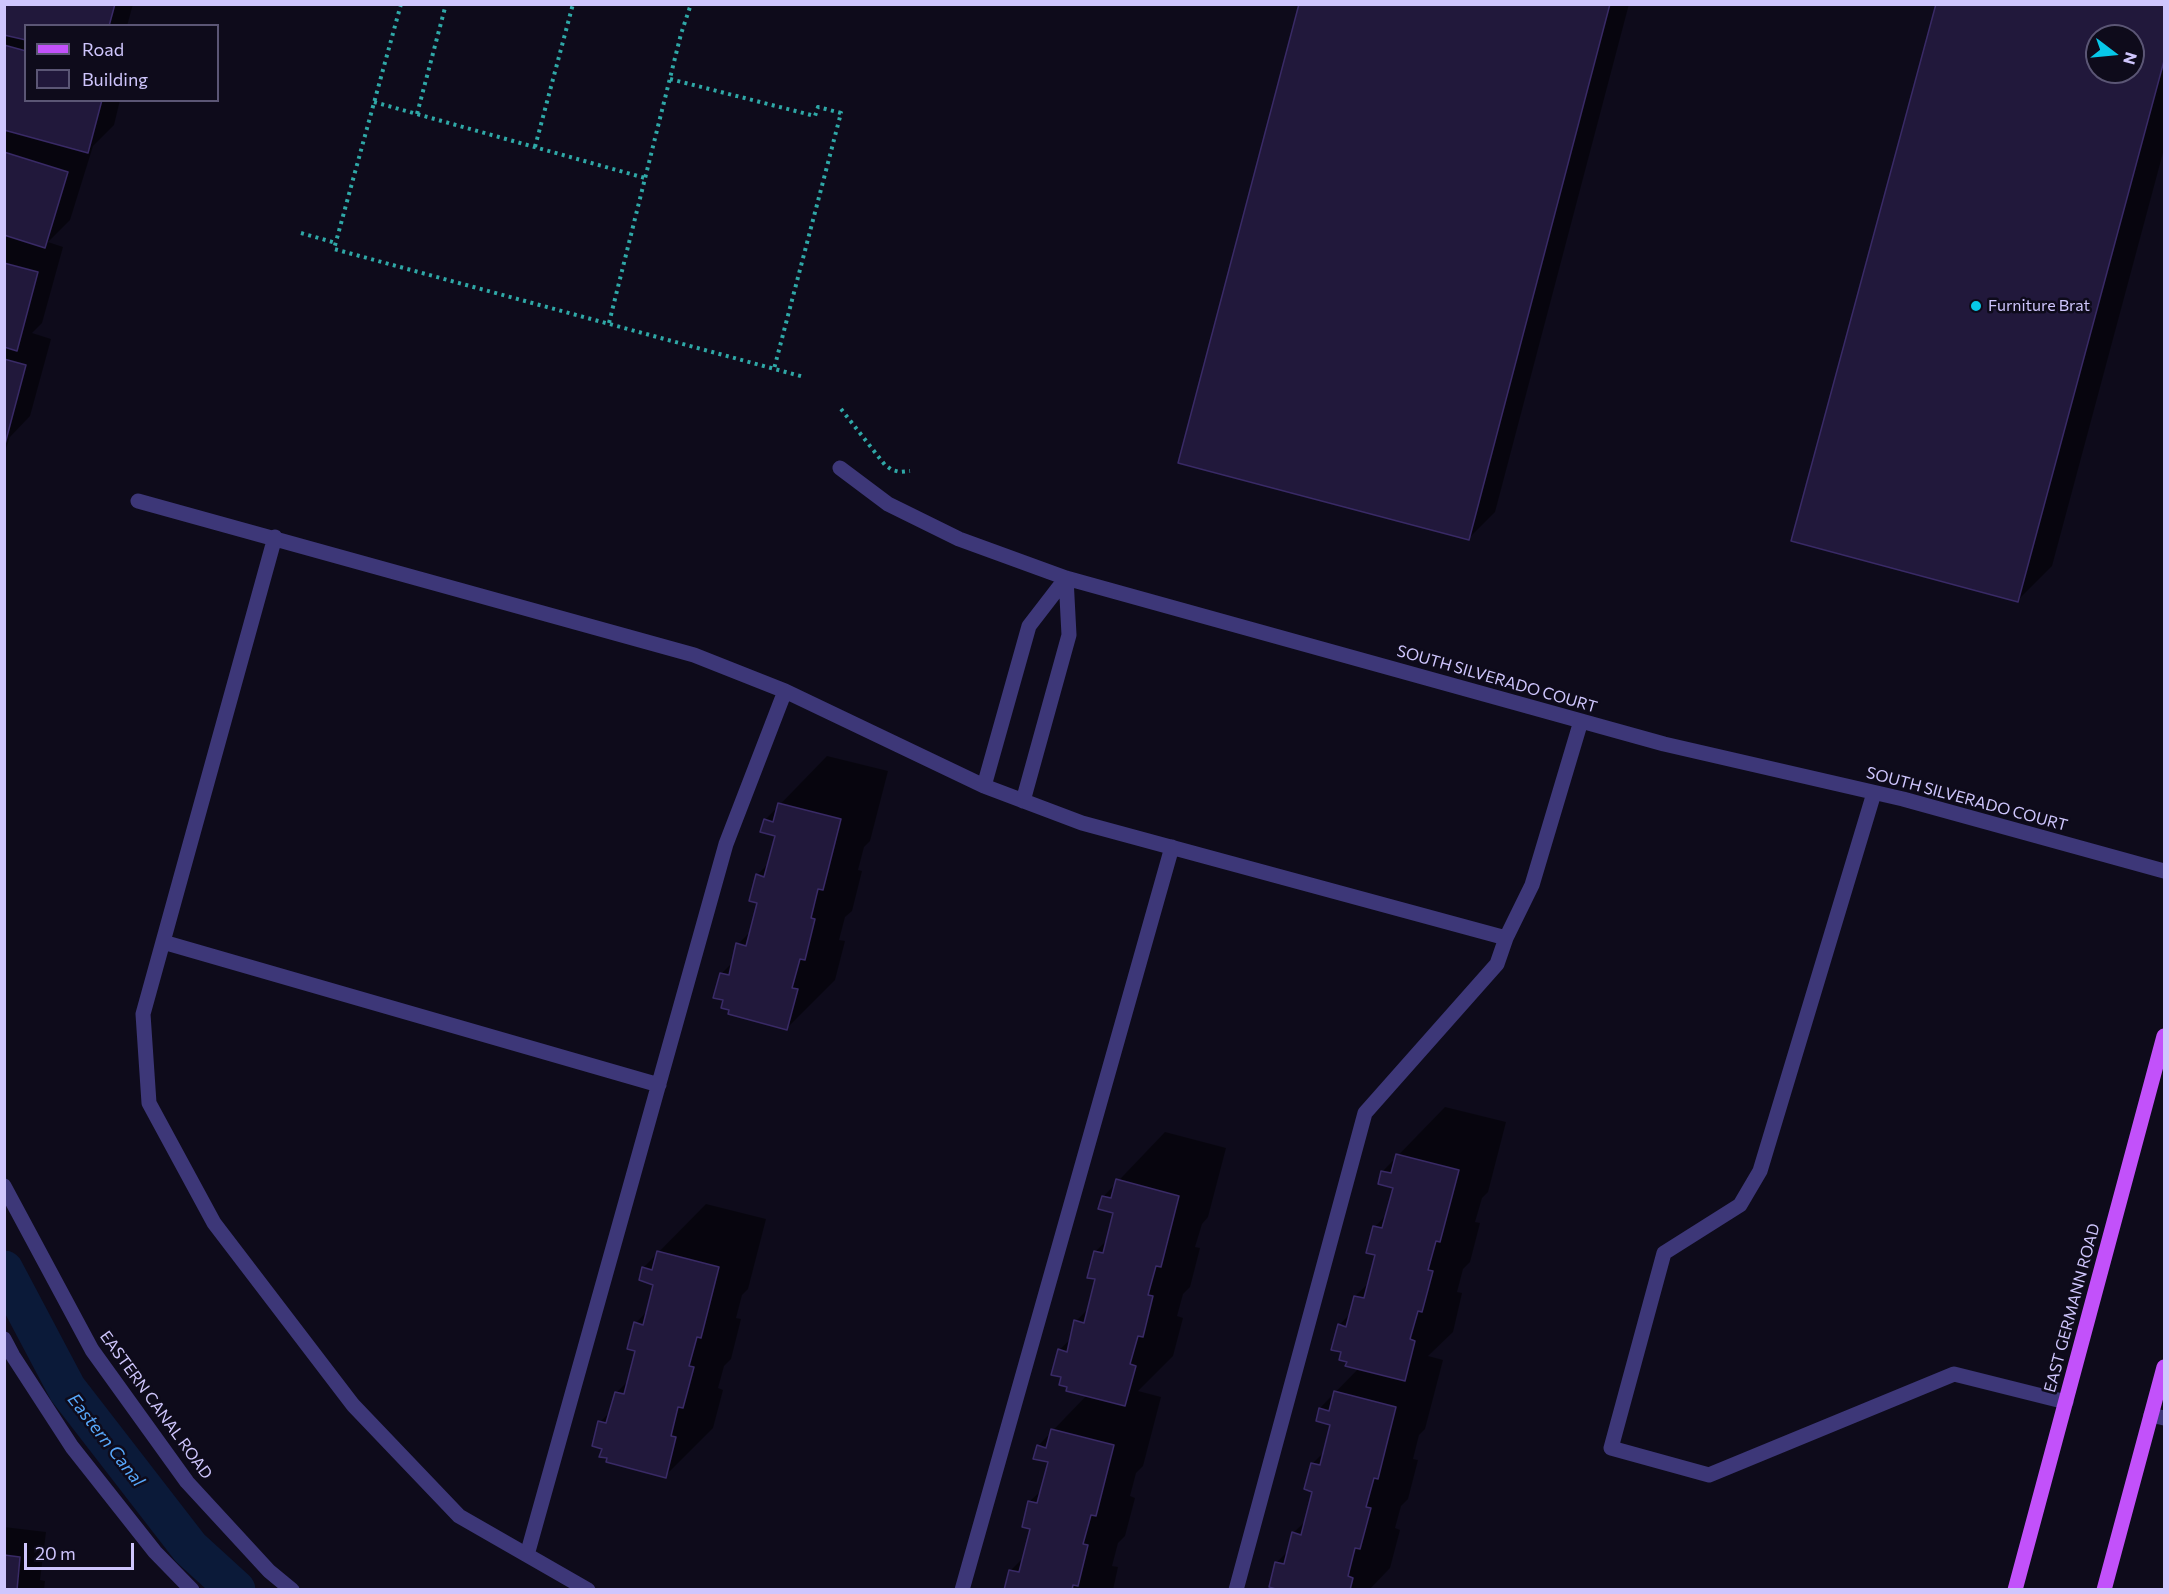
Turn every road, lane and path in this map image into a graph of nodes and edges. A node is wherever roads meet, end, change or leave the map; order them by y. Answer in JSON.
{"nodes":[{"id":1,"x":401,"y":4,"type":"edge"},
{"id":2,"x":446,"y":4,"type":"edge"},
{"id":3,"x":573,"y":4,"type":"edge"},
{"id":4,"x":690,"y":5,"type":"edge"},
{"id":5,"x":670,"y":79,"type":"junction"},
{"id":6,"x":374,"y":102,"type":"junction"},
{"id":7,"x":417,"y":114,"type":"junction"},
{"id":8,"x":535,"y":147,"type":"junction"},
{"id":9,"x":645,"y":178,"type":"junction"},
{"id":10,"x":301,"y":232,"type":"dead end"},
{"id":11,"x":336,"y":243,"type":"junction"},
{"id":12,"x":609,"y":323,"type":"junction"},
{"id":13,"x":774,"y":369,"type":"dead end"},
{"id":14,"x":804,"y":377,"type":"dead end"},
{"id":15,"x":841,"y":409,"type":"dead end"},
{"id":16,"x":840,"y":468,"type":"dead end"},
{"id":17,"x":910,"y":471,"type":"dead end"},
{"id":18,"x":138,"y":501,"type":"dead end"},
{"id":19,"x":275,"y":537,"type":"junction"},
{"id":20,"x":1066,"y":578,"type":"junction"},
{"id":21,"x":785,"y":691,"type":"junction"},
{"id":22,"x":1581,"y":721,"type":"junction"},
{"id":23,"x":984,"y":786,"type":"junction"},
{"id":24,"x":1874,"y":793,"type":"junction"},
{"id":25,"x":1023,"y":801,"type":"junction"},
{"id":26,"x":1172,"y":847,"type":"junction"},
{"id":27,"x":2164,"y":871,"type":"edge"},
{"id":28,"x":1506,"y":938,"type":"junction"},
{"id":29,"x":163,"y":942,"type":"junction"},
{"id":30,"x":2164,"y":1035,"type":"edge"},
{"id":31,"x":659,"y":1084,"type":"junction"},
{"id":32,"x":4,"y":1186,"type":"edge"},
{"id":33,"x":4,"y":1339,"type":"edge"},
{"id":34,"x":2164,"y":1367,"type":"edge"},
{"id":35,"x":2066,"y":1402,"type":"junction"},
{"id":36,"x":2158,"y":1417,"type":"edge"},
{"id":37,"x":527,"y":1555,"type":"junction"},
{"id":38,"x":192,"y":1590,"type":"edge"},
{"id":39,"x":292,"y":1590,"type":"edge"},
{"id":40,"x":588,"y":1590,"type":"edge"},
{"id":41,"x":962,"y":1590,"type":"edge"},
{"id":42,"x":1236,"y":1590,"type":"edge"},
{"id":43,"x":2015,"y":1590,"type":"edge"},
{"id":44,"x":2104,"y":1590,"type":"edge"}],
"edges":[{"from":1,"to":6,"type":"path"},
{"from":2,"to":7,"type":"path"},
{"from":3,"to":8,"type":"path"},
{"from":4,"to":5,"type":"path"},
{"from":5,"to":9,"type":"path"},
{"from":5,"to":13,"type":"path"},
{"from":6,"to":7,"type":"path"},
{"from":6,"to":11,"type":"path"},
{"from":7,"to":8,"type":"path"},
{"from":8,"to":9,"type":"path"},
{"from":9,"to":12,"type":"path"},
{"from":10,"to":11,"type":"path"},
{"from":11,"to":12,"type":"path"},
{"from":12,"to":14,"type":"path"},
{"from":15,"to":17,"type":"path"},
{"from":16,"to":20,"type":"street","name":"SOUTH SILVERADO COURT"},
{"from":18,"to":19,"type":"street"},
{"from":19,"to":21,"type":"street"},
{"from":19,"to":29,"type":"street"},
{"from":20,"to":22,"type":"street","name":"SOUTH SILVERADO COURT"},
{"from":20,"to":23,"type":"street"},
{"from":20,"to":25,"type":"street"},
{"from":21,"to":23,"type":"street"},
{"from":21,"to":31,"type":"street"},
{"from":22,"to":24,"type":"street","name":"SOUTH SILVERADO COURT"},
{"from":22,"to":28,"type":"street"},
{"from":23,"to":25,"type":"street"},
{"from":24,"to":27,"type":"street","name":"SOUTH SILVERADO COURT"},
{"from":24,"to":35,"type":"street"},
{"from":25,"to":26,"type":"street"},
{"from":26,"to":28,"type":"street"},
{"from":26,"to":41,"type":"street"},
{"from":28,"to":42,"type":"street"},
{"from":29,"to":31,"type":"street"},
{"from":29,"to":37,"type":"street"},
{"from":30,"to":35,"type":"main road","name":"EAST GERMANN ROAD"},
{"from":31,"to":37,"type":"street"},
{"from":32,"to":39,"type":"street","name":"EASTERN CANAL ROAD"},
{"from":33,"to":38,"type":"street"},
{"from":34,"to":36,"type":"main road"},
{"from":35,"to":43,"type":"main road","name":"EAST GERMANN ROAD"},
{"from":36,"to":44,"type":"main road"},
{"from":37,"to":40,"type":"street"}]}
